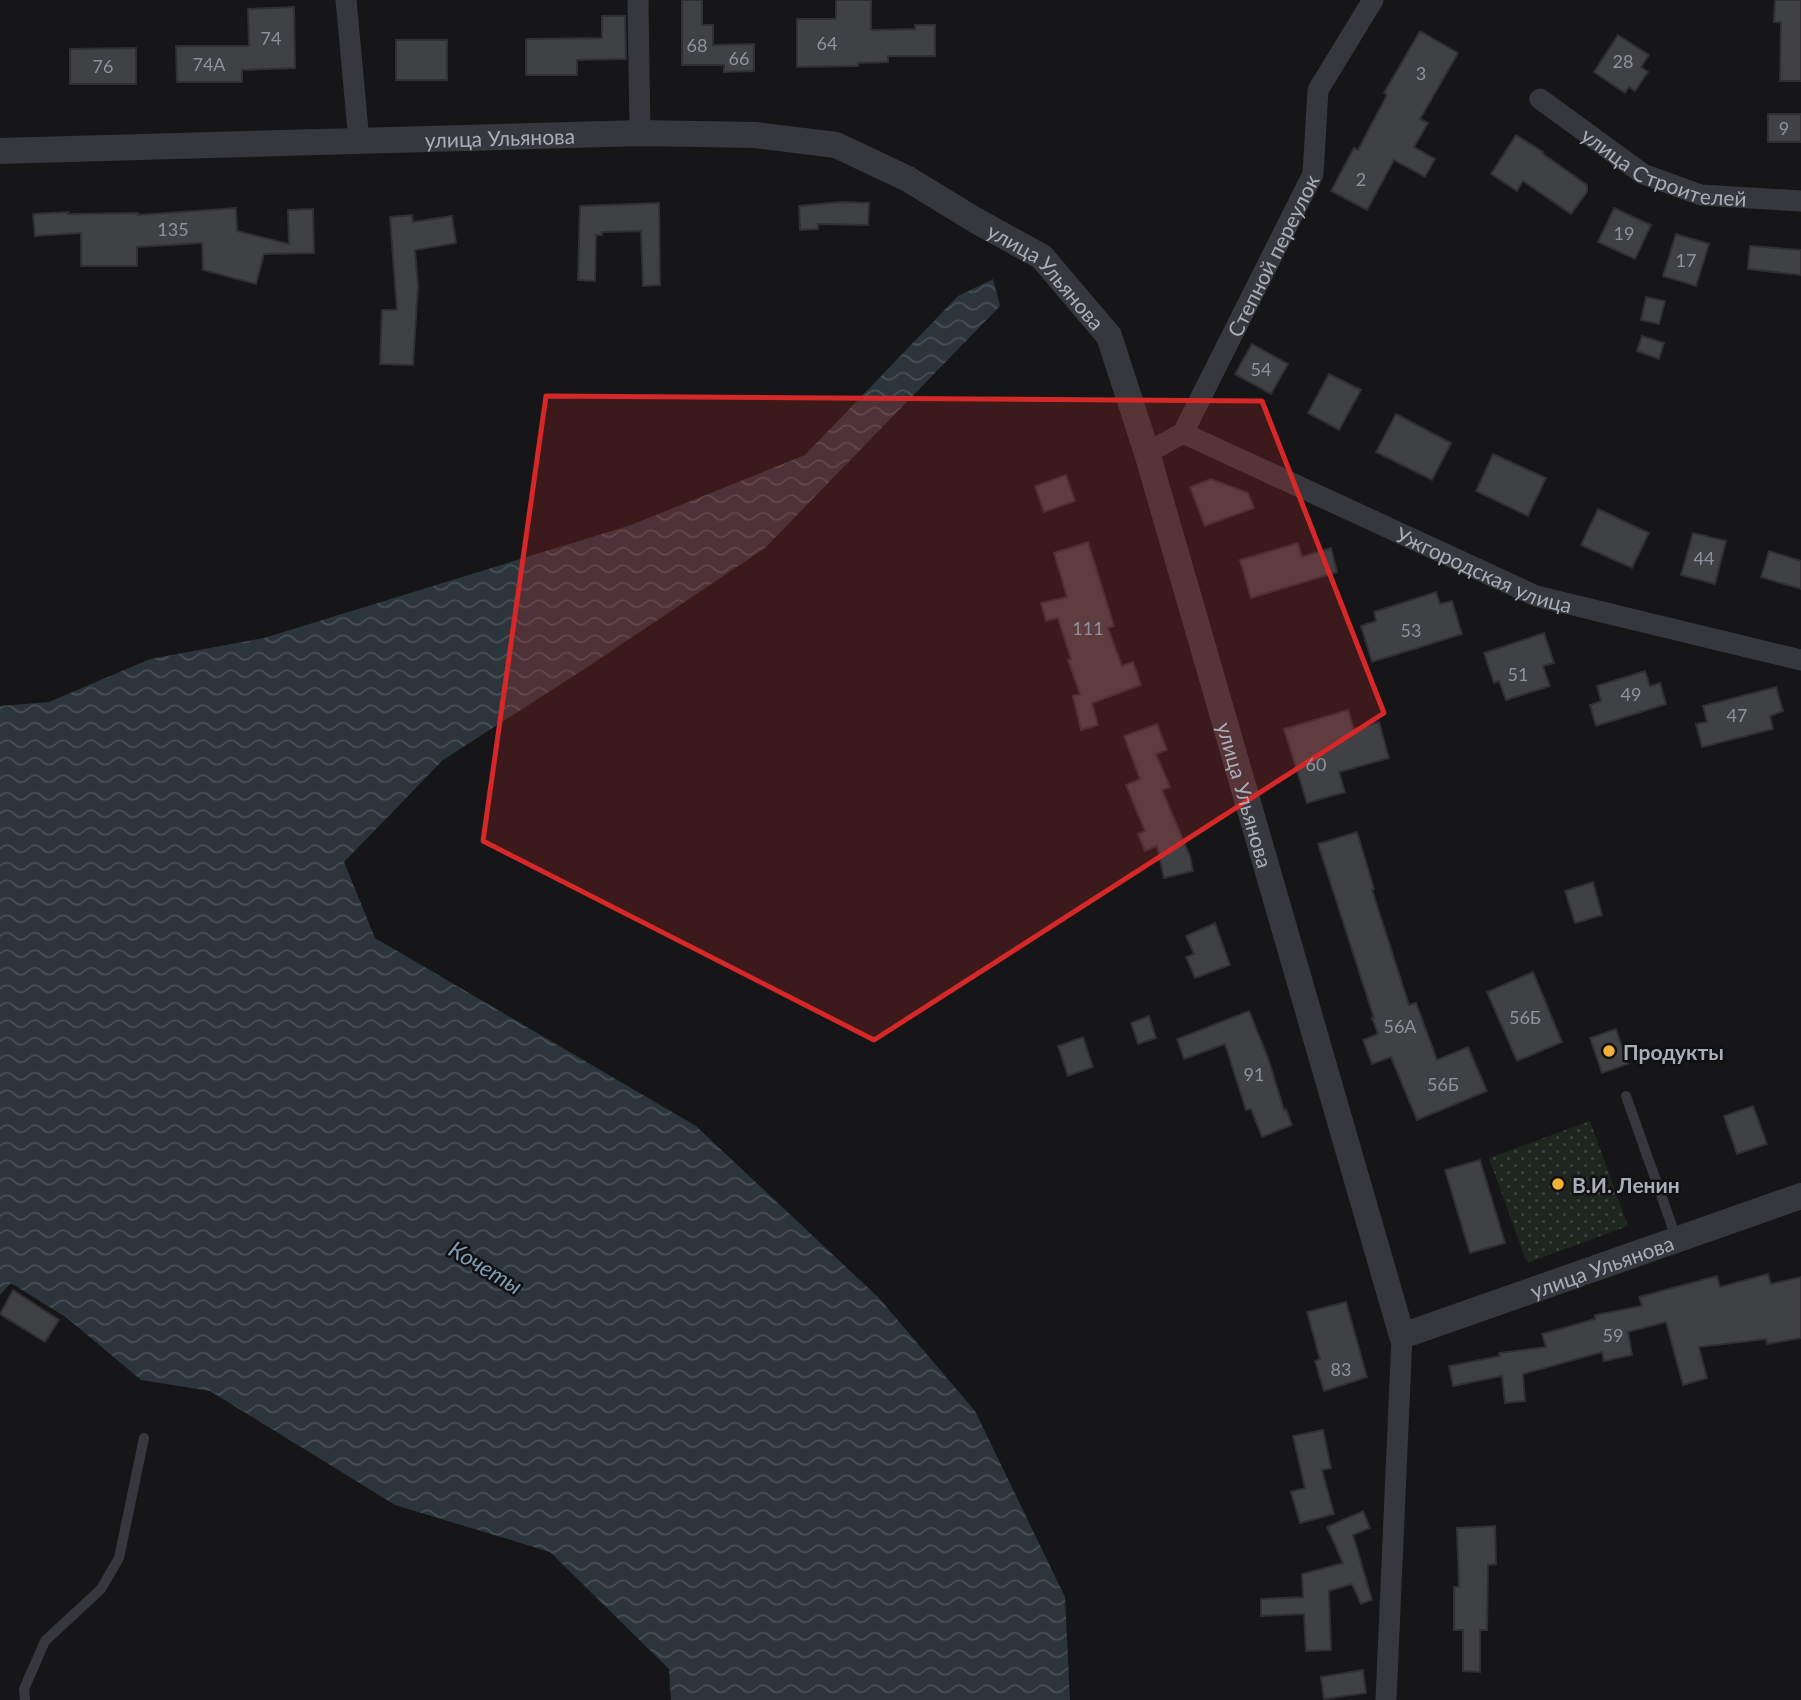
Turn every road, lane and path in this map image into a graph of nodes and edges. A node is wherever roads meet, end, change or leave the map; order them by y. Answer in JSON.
{"nodes":[{"id":1,"x":346,"y":0,"type":"edge"},
{"id":2,"x":638,"y":0,"type":"edge"},
{"id":3,"x":1373,"y":0,"type":"edge"},
{"id":4,"x":1540,"y":99,"type":"dead end"},
{"id":5,"x":640,"y":134,"type":"junction"},
{"id":6,"x":359,"y":141,"type":"junction"},
{"id":7,"x":0,"y":151,"type":"edge"},
{"id":8,"x":1801,"y":201,"type":"edge"},
{"id":9,"x":1183,"y":433,"type":"junction"},
{"id":10,"x":1147,"y":453,"type":"junction"},
{"id":11,"x":1801,"y":660,"type":"edge"},
{"id":12,"x":1626,"y":1096,"type":"dead end"},
{"id":13,"x":1801,"y":1196,"type":"edge"},
{"id":14,"x":1676,"y":1240,"type":"junction"},
{"id":15,"x":1402,"y":1336,"type":"junction"},
{"id":16,"x":144,"y":1438,"type":"dead end"},
{"id":17,"x":25,"y":1700,"type":"edge"},
{"id":18,"x":1386,"y":1700,"type":"edge"}],
"edges":[{"from":1,"to":6,"type":"street"},
{"from":2,"to":5,"type":"street"},
{"from":3,"to":9,"type":"street","name":"Степной переулок"},
{"from":4,"to":8,"type":"street","name":"улица Строителей"},
{"from":5,"to":6,"type":"street","name":"улица Ульянова"},
{"from":5,"to":10,"type":"street","name":"улица Ульянова"},
{"from":6,"to":7,"type":"street","name":"улица Ульянова"},
{"from":9,"to":10,"type":"street"},
{"from":9,"to":11,"type":"street","name":"Ужгородская улица"},
{"from":10,"to":15,"type":"street","name":"улица Ульянова"},
{"from":12,"to":14,"type":"lane"},
{"from":13,"to":14,"type":"street","name":"улица Ульянова"},
{"from":14,"to":15,"type":"street","name":"улица Ульянова"},
{"from":15,"to":18,"type":"street","name":"улица Ульянова"},
{"from":16,"to":17,"type":"lane"}]}
